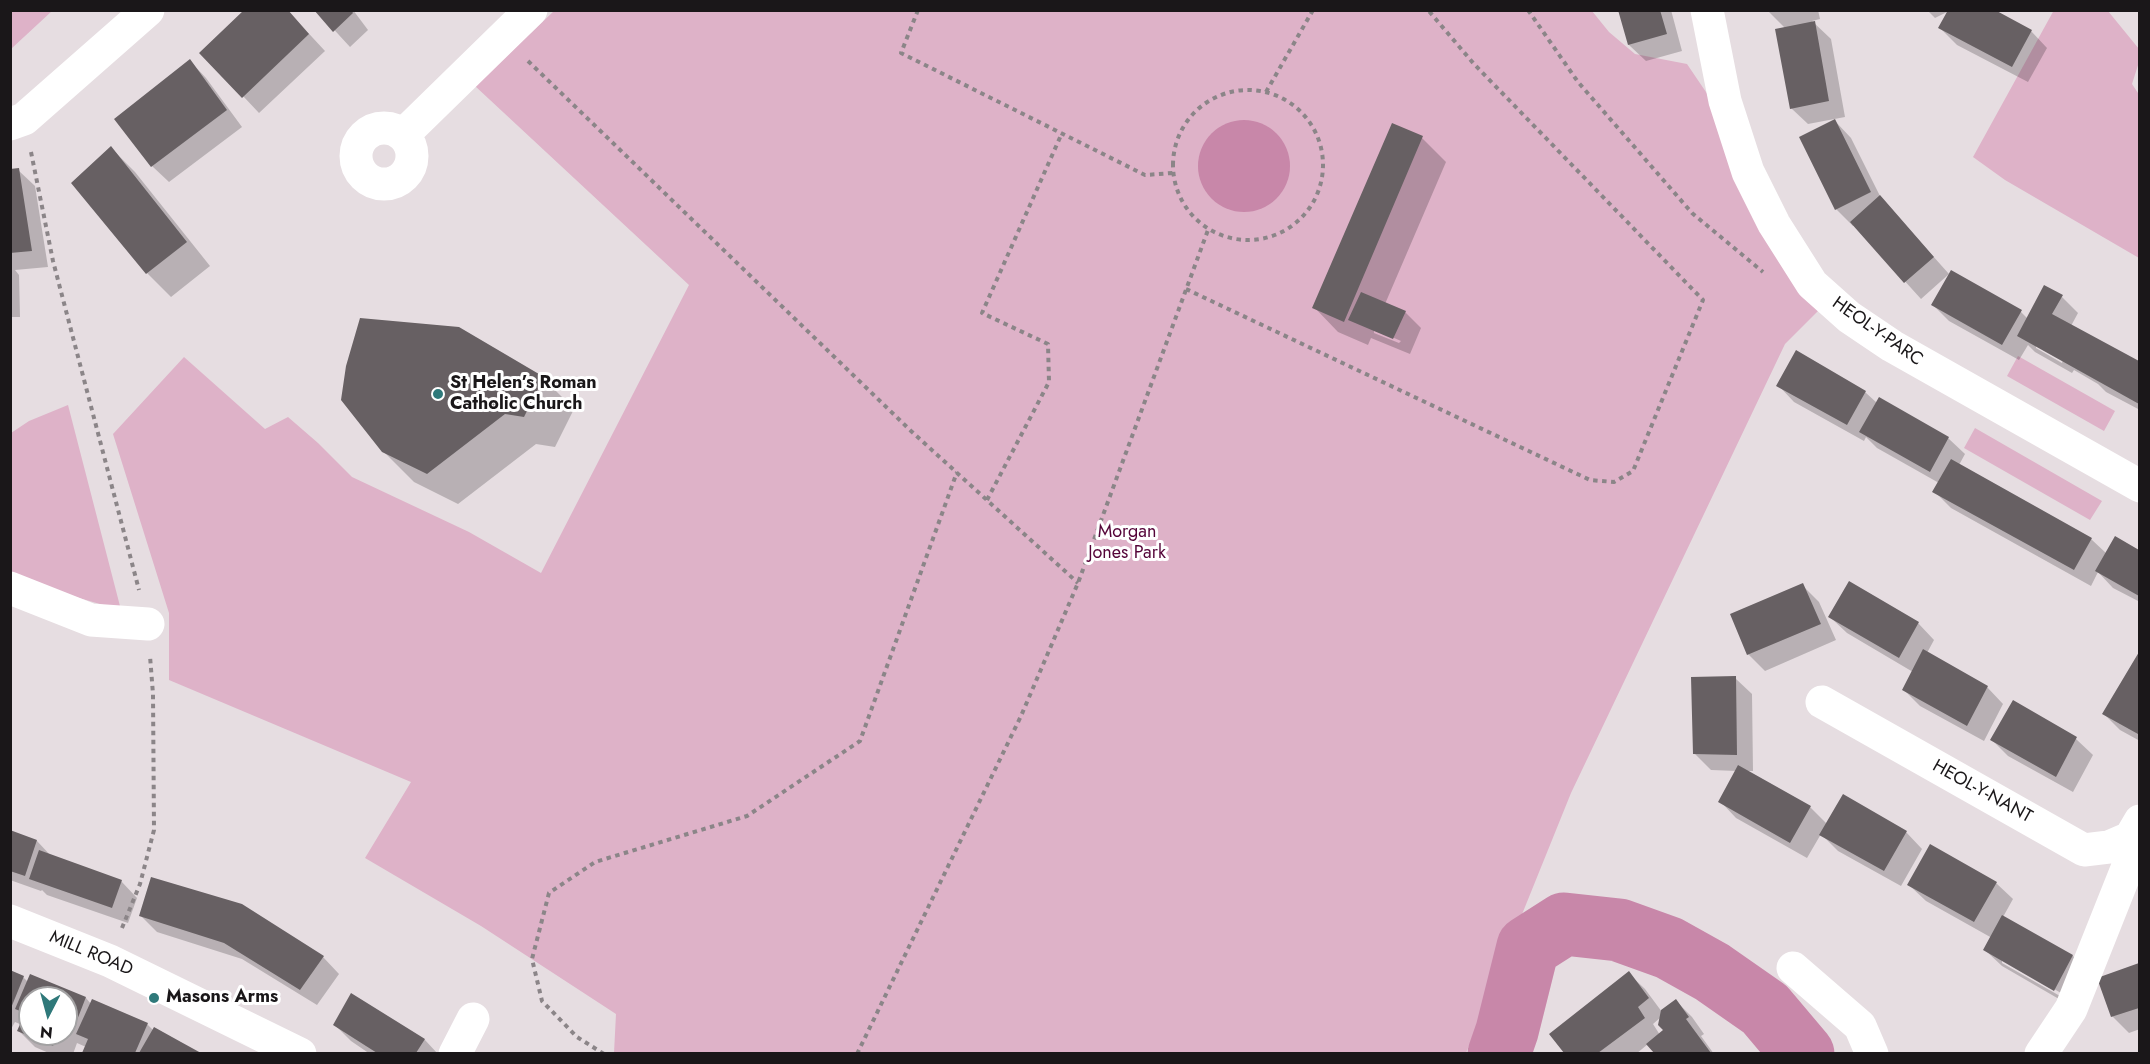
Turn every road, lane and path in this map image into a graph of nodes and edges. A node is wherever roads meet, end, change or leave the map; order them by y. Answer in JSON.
{"nodes":[{"id":1,"x":148,"y":10,"type":"edge"},
{"id":2,"x":531,"y":10,"type":"edge"},
{"id":3,"x":918,"y":10,"type":"edge"},
{"id":4,"x":1313,"y":10,"type":"edge"},
{"id":5,"x":1428,"y":10,"type":"edge"},
{"id":6,"x":1528,"y":10,"type":"edge"},
{"id":7,"x":1707,"y":10,"type":"edge"},
{"id":8,"x":504,"y":37,"type":"junction"},
{"id":9,"x":1266,"y":92,"type":"junction"},
{"id":10,"x":17,"y":121,"type":"edge"},
{"id":11,"x":1062,"y":133,"type":"junction"},
{"id":12,"x":403,"y":135,"type":"dead end"},
{"id":13,"x":1173,"y":173,"type":"junction"},
{"id":14,"x":1208,"y":230,"type":"junction"},
{"id":15,"x":1812,"y":284,"type":"junction"},
{"id":16,"x":1186,"y":289,"type":"junction"},
{"id":17,"x":957,"y":472,"type":"junction"},
{"id":18,"x":2139,"y":486,"type":"edge"},
{"id":19,"x":987,"y":500,"type":"junction"},
{"id":20,"x":1078,"y":583,"type":"junction"},
{"id":21,"x":10,"y":588,"type":"edge"},
{"id":22,"x":148,"y":624,"type":"junction"},
{"id":23,"x":1822,"y":702,"type":"dead end"},
{"id":24,"x":2134,"y":829,"type":"edge"},
{"id":25,"x":10,"y":921,"type":"edge"},
{"id":26,"x":110,"y":961,"type":"junction"},
{"id":27,"x":1792,"y":968,"type":"dead end"},
{"id":28,"x":473,"y":1019,"type":"dead end"},
{"id":29,"x":300,"y":1053,"type":"edge"},
{"id":30,"x":455,"y":1053,"type":"edge"},
{"id":31,"x":604,"y":1053,"type":"edge"},
{"id":32,"x":856,"y":1053,"type":"edge"},
{"id":33,"x":1872,"y":1053,"type":"edge"},
{"id":34,"x":2041,"y":1053,"type":"edge"}],
"edges":[{"from":1,"to":10,"type":"street"},
{"from":2,"to":8,"type":"street"},
{"from":3,"to":11,"type":"path"},
{"from":4,"to":9,"type":"path"},
{"from":5,"to":16,"type":"path"},
{"from":6,"to":15,"type":"path"},
{"from":7,"to":15,"type":"street","name":"HEOL-Y-PARC"},
{"from":8,"to":12,"type":"street"},
{"from":8,"to":17,"type":"path"},
{"from":9,"to":13,"type":"path"},
{"from":9,"to":14,"type":"path"},
{"from":10,"to":22,"type":"path"},
{"from":11,"to":13,"type":"path"},
{"from":11,"to":19,"type":"path"},
{"from":13,"to":14,"type":"path"},
{"from":14,"to":16,"type":"path"},
{"from":15,"to":18,"type":"street","name":"HEOL-Y-PARC"},
{"from":16,"to":20,"type":"path"},
{"from":17,"to":19,"type":"path"},
{"from":17,"to":31,"type":"path"},
{"from":19,"to":20,"type":"path"},
{"from":20,"to":32,"type":"path"},
{"from":21,"to":22,"type":"street"},
{"from":22,"to":26,"type":"path"},
{"from":23,"to":24,"type":"street","name":"HEOL-Y-NANT"},
{"from":24,"to":34,"type":"street"},
{"from":25,"to":26,"type":"street","name":"MILL ROAD"},
{"from":26,"to":29,"type":"street","name":"MILL ROAD"},
{"from":27,"to":33,"type":"street"},
{"from":28,"to":30,"type":"street"}]}
